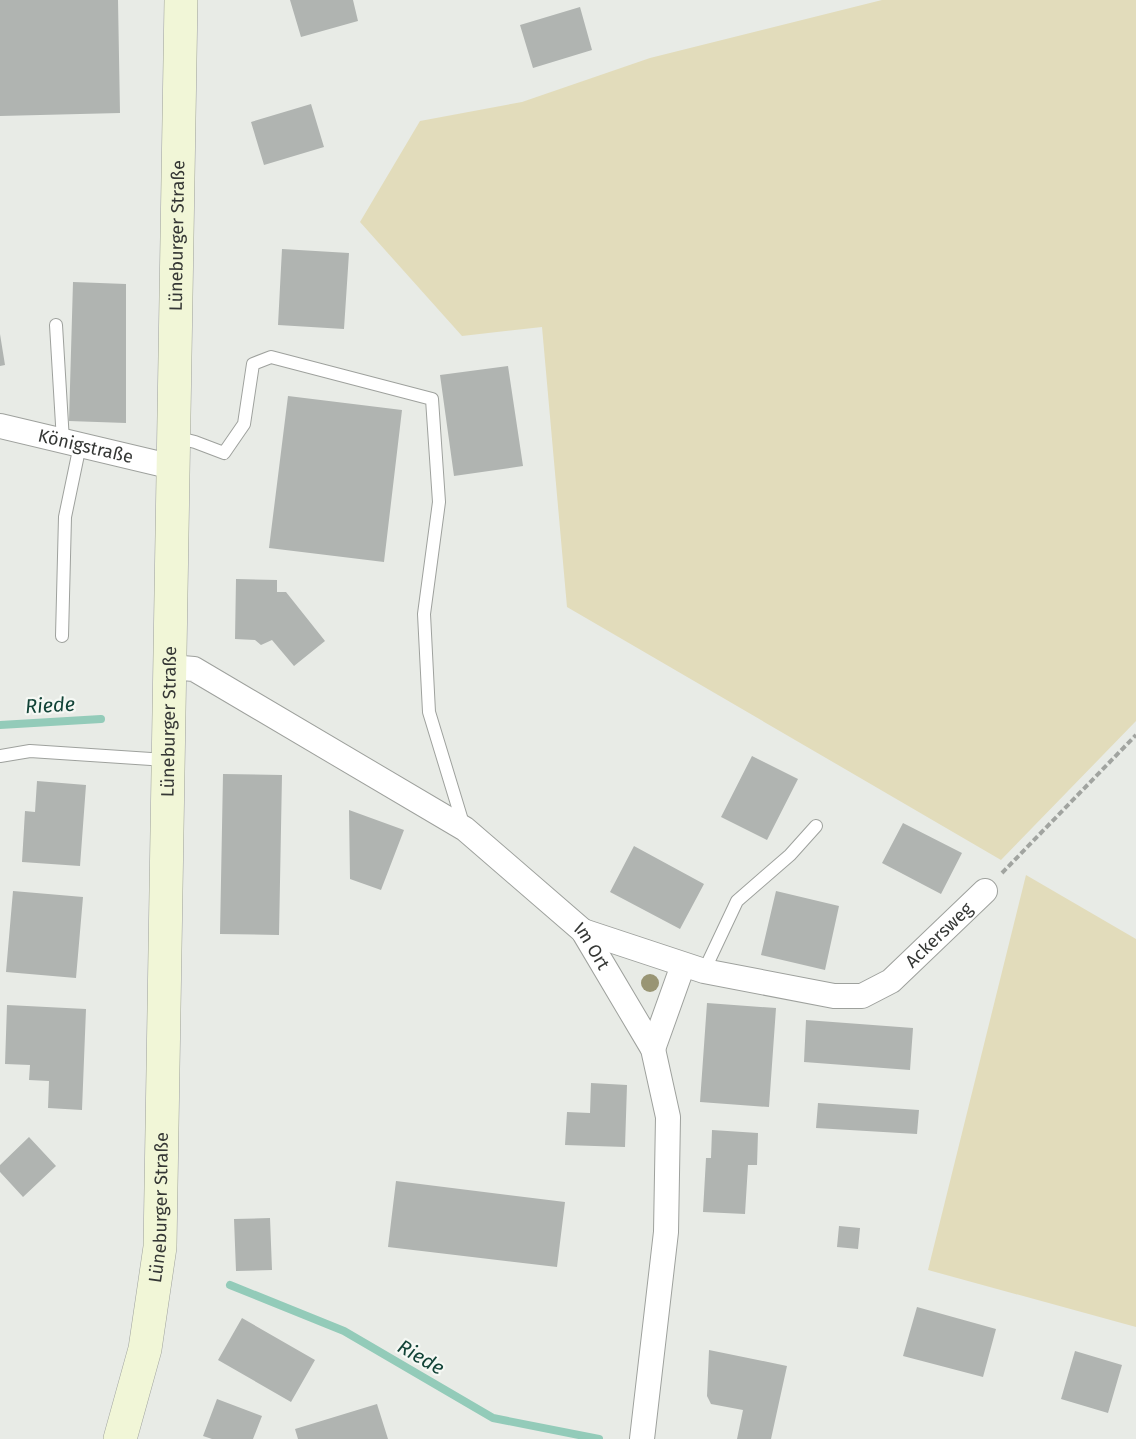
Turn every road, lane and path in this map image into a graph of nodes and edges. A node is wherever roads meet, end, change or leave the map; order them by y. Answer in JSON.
{"nodes":[{"id":1,"x":181,"y":0,"type":"edge"},
{"id":2,"x":56,"y":325,"type":"dead end"},
{"id":3,"x":0,"y":426,"type":"edge"},
{"id":4,"x":71,"y":443,"type":"junction"},
{"id":5,"x":173,"y":452,"type":"junction"},
{"id":6,"x":62,"y":636,"type":"dead end"},
{"id":7,"x":170,"y":667,"type":"junction"},
{"id":8,"x":1136,"y":735,"type":"edge"},
{"id":9,"x":0,"y":756,"type":"edge"},
{"id":10,"x":168,"y":760,"type":"junction"},
{"id":11,"x":816,"y":825,"type":"dead end"},
{"id":12,"x":465,"y":829,"type":"junction"},
{"id":13,"x":985,"y":891,"type":"joint"},
{"id":14,"x":584,"y":931,"type":"junction"},
{"id":15,"x":693,"y":968,"type":"junction"},
{"id":16,"x":653,"y":1049,"type":"junction"},
{"id":17,"x":643,"y":1434,"type":"edge"},
{"id":18,"x":120,"y":1439,"type":"edge"}],
"edges":[{"from":1,"to":5,"type":"main road","name":"Lüneburger Straße"},
{"from":2,"to":4,"type":"lane"},
{"from":3,"to":4,"type":"street","name":"Königstraße"},
{"from":4,"to":5,"type":"street","name":"Königstraße"},
{"from":4,"to":6,"type":"lane"},
{"from":5,"to":7,"type":"main road","name":"Lüneburger Straße"},
{"from":5,"to":12,"type":"lane"},
{"from":7,"to":10,"type":"main road","name":"Lüneburger Straße"},
{"from":7,"to":12,"type":"street","name":"Im Ort"},
{"from":8,"to":13,"type":"path","name":"Ackersweg"},
{"from":9,"to":10,"type":"lane"},
{"from":10,"to":18,"type":"main road","name":"Lüneburger Straße"},
{"from":11,"to":15,"type":"lane"},
{"from":12,"to":14,"type":"street","name":"Im Ort"},
{"from":13,"to":15,"type":"street","name":"Ackersweg"},
{"from":14,"to":15,"type":"street","name":"Ackersweg"},
{"from":14,"to":16,"type":"street","name":"Im Ort"},
{"from":15,"to":16,"type":"street"},
{"from":16,"to":17,"type":"street","name":"Im Ort"}]}
